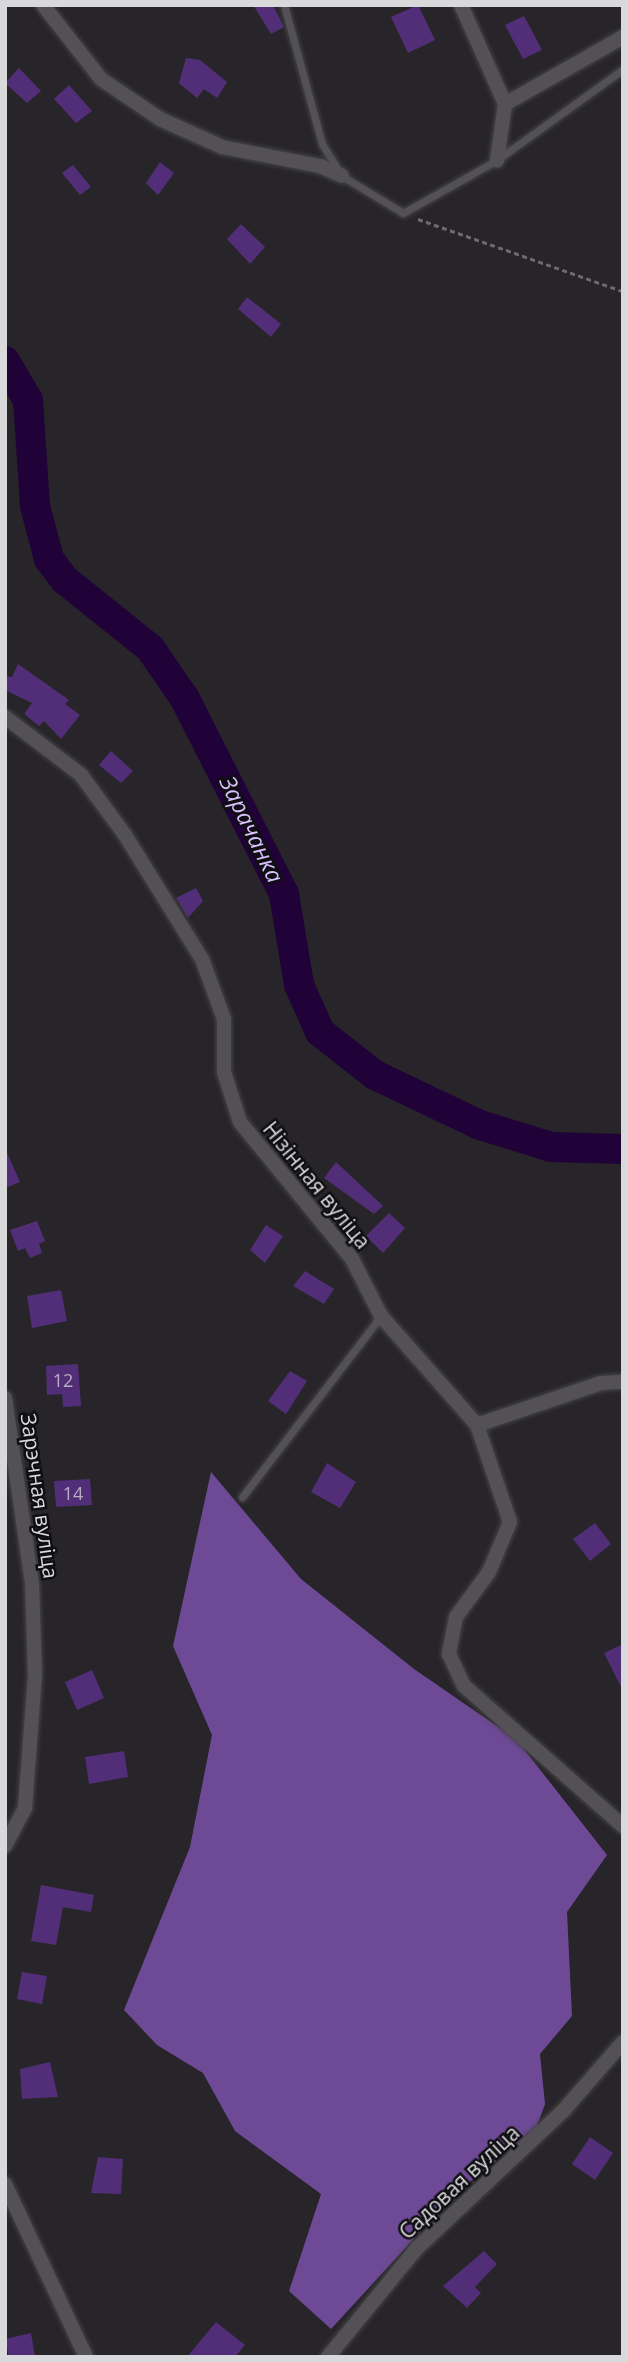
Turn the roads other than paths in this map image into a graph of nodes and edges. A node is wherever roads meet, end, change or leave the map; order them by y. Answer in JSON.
{"nodes":[{"id":1,"x":43,"y":5,"type":"edge"},
{"id":2,"x":284,"y":5,"type":"edge"},
{"id":3,"x":461,"y":5,"type":"edge"},
{"id":4,"x":623,"y":37,"type":"edge"},
{"id":5,"x":623,"y":69,"type":"edge"},
{"id":6,"x":505,"y":104,"type":"junction"},
{"id":7,"x":497,"y":160,"type":"junction"},
{"id":8,"x":342,"y":176,"type":"junction"},
{"id":9,"x":5,"y":717,"type":"edge"},
{"id":10,"x":382,"y":1316,"type":"junction"},
{"id":11,"x":623,"y":1382,"type":"edge"},
{"id":12,"x":5,"y":1398,"type":"edge"},
{"id":13,"x":477,"y":1425,"type":"junction"},
{"id":14,"x":242,"y":1497,"type":"dead end"},
{"id":15,"x":623,"y":1826,"type":"edge"},
{"id":16,"x":5,"y":1846,"type":"edge"},
{"id":17,"x":623,"y":2042,"type":"edge"},
{"id":18,"x":5,"y":2184,"type":"edge"},
{"id":19,"x":86,"y":2357,"type":"edge"},
{"id":20,"x":327,"y":2357,"type":"edge"}],
"edges":[{"from":1,"to":8,"type":"street"},
{"from":2,"to":8,"type":"lane"},
{"from":3,"to":6,"type":"street"},
{"from":4,"to":6,"type":"street"},
{"from":5,"to":7,"type":"lane"},
{"from":6,"to":7,"type":"street"},
{"from":7,"to":8,"type":"lane"},
{"from":9,"to":10,"type":"street","name":"Нізінная вуліца"},
{"from":10,"to":13,"type":"street","name":"Нізінная вуліца"},
{"from":10,"to":14,"type":"lane"},
{"from":11,"to":13,"type":"street"},
{"from":12,"to":16,"type":"street","name":"Зарэчная вуліца"},
{"from":13,"to":15,"type":"street"},
{"from":17,"to":20,"type":"street","name":"Садовая вуліца"},
{"from":18,"to":19,"type":"street"}]}
